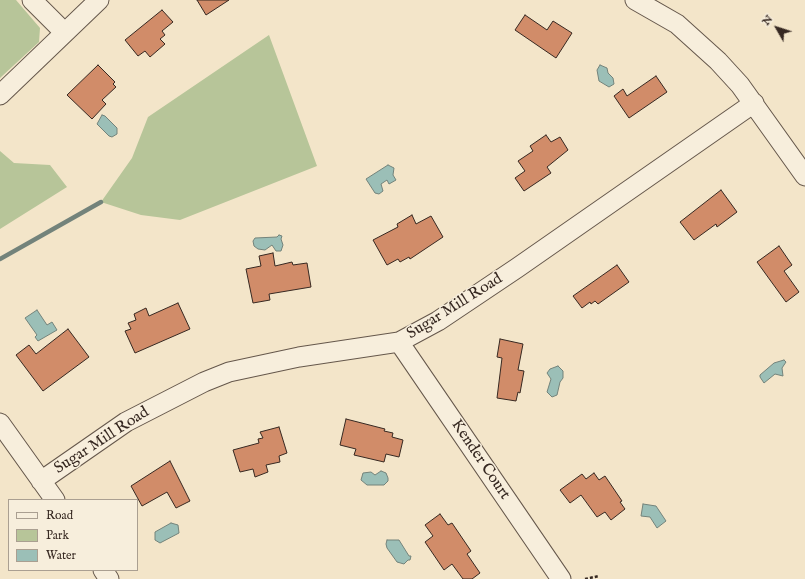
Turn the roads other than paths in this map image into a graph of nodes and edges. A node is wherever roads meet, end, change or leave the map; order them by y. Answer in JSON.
{"nodes":[{"id":1,"x":32,"y":0,"type":"edge"},
{"id":2,"x":99,"y":0,"type":"edge"},
{"id":3,"x":635,"y":0,"type":"edge"},
{"id":4,"x":64,"y":32,"type":"junction"},
{"id":5,"x":0,"y":95,"type":"edge"},
{"id":6,"x":754,"y":103,"type":"junction"},
{"id":7,"x":805,"y":176,"type":"edge"},
{"id":8,"x":399,"y":342,"type":"junction"},
{"id":9,"x":0,"y":422,"type":"edge"},
{"id":10,"x":42,"y":481,"type":"junction"},
{"id":11,"x":54,"y":499,"type":"edge"},
{"id":12,"x":561,"y":579,"type":"edge"}],
"edges":[{"from":1,"to":4,"type":"street"},
{"from":2,"to":4,"type":"street"},
{"from":3,"to":6,"type":"street"},
{"from":4,"to":5,"type":"street"},
{"from":6,"to":7,"type":"street"},
{"from":6,"to":8,"type":"street","name":"Sugar Mill Road"},
{"from":8,"to":10,"type":"street","name":"Sugar Mill Road"},
{"from":8,"to":12,"type":"street","name":"Kender Court"},
{"from":9,"to":10,"type":"street"},
{"from":10,"to":11,"type":"street"}]}
